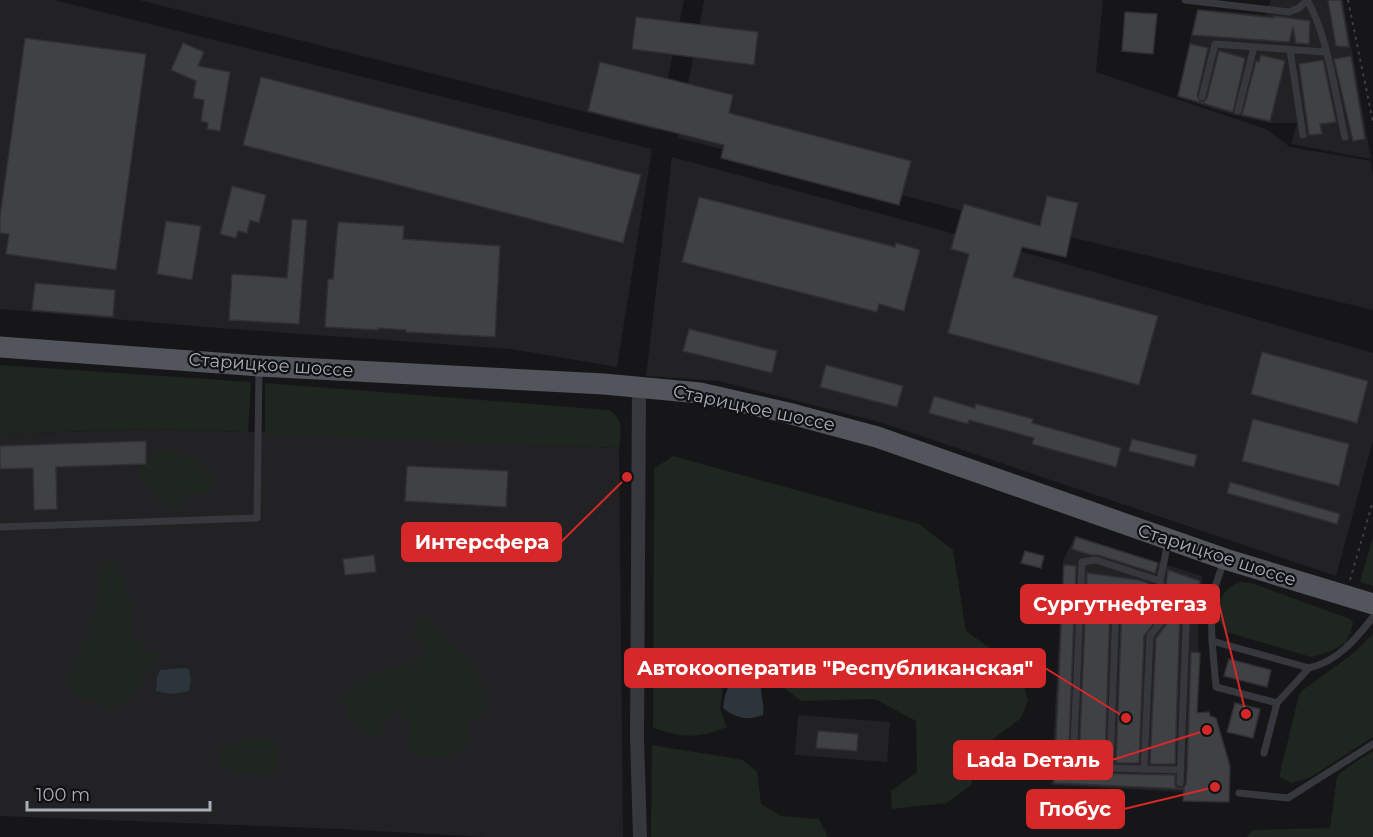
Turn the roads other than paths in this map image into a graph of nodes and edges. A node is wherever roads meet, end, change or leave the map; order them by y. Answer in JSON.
{"nodes":[{"id":1,"x":1185,"y":0,"type":"edge"},
{"id":2,"x":1307,"y":0,"type":"edge"},
{"id":3,"x":1254,"y":47,"type":"junction"},
{"id":4,"x":1290,"y":50,"type":"junction"},
{"id":5,"x":1325,"y":52,"type":"junction"},
{"id":6,"x":1202,"y":97,"type":"dead end"},
{"id":7,"x":1238,"y":111,"type":"dead end"},
{"id":8,"x":1303,"y":135,"type":"dead end"},
{"id":9,"x":1345,"y":137,"type":"dead end"},
{"id":10,"x":0,"y":346,"type":"edge"},
{"id":11,"x":259,"y":366,"type":"junction"},
{"id":12,"x":639,"y":386,"type":"junction"},
{"id":13,"x":0,"y":527,"type":"edge"},
{"id":14,"x":1168,"y":539,"type":"junction"},
{"id":15,"x":1225,"y":559,"type":"junction"},
{"id":16,"x":1160,"y":581,"type":"junction"},
{"id":17,"x":1163,"y":597,"type":"junction"},
{"id":18,"x":1373,"y":604,"type":"edge"},
{"id":19,"x":1116,"y":605,"type":"dead end"},
{"id":20,"x":1373,"y":617,"type":"edge"},
{"id":21,"x":1212,"y":640,"type":"junction"},
{"id":22,"x":1309,"y":668,"type":"junction"},
{"id":23,"x":1277,"y":703,"type":"junction"},
{"id":24,"x":1373,"y":744,"type":"edge"},
{"id":25,"x":1264,"y":753,"type":"dead end"},
{"id":26,"x":1110,"y":768,"type":"junction"},
{"id":27,"x":1144,"y":769,"type":"junction"},
{"id":28,"x":1181,"y":771,"type":"junction"},
{"id":29,"x":1180,"y":783,"type":"dead end"},
{"id":30,"x":1239,"y":793,"type":"dead end"},
{"id":31,"x":640,"y":837,"type":"edge"}],
"edges":[{"from":1,"to":2,"type":"lane"},
{"from":2,"to":5,"type":"lane"},
{"from":3,"to":4,"type":"lane"},
{"from":3,"to":6,"type":"lane"},
{"from":3,"to":7,"type":"lane"},
{"from":4,"to":5,"type":"lane"},
{"from":4,"to":8,"type":"lane"},
{"from":5,"to":9,"type":"lane"},
{"from":10,"to":11,"type":"main road","name":"Старицкое шоссе"},
{"from":11,"to":12,"type":"main road","name":"Старицкое шоссе"},
{"from":11,"to":13,"type":"lane"},
{"from":12,"to":14,"type":"main road","name":"Старицкое шоссе"},
{"from":12,"to":31,"type":"street"},
{"from":14,"to":15,"type":"main road","name":"Старицкое шоссе"},
{"from":14,"to":16,"type":"lane"},
{"from":15,"to":18,"type":"main road","name":"Старицкое шоссе"},
{"from":15,"to":21,"type":"lane"},
{"from":16,"to":17,"type":"lane"},
{"from":16,"to":26,"type":"lane"},
{"from":17,"to":27,"type":"lane"},
{"from":17,"to":28,"type":"lane"},
{"from":19,"to":26,"type":"lane"},
{"from":20,"to":22,"type":"lane"},
{"from":21,"to":22,"type":"lane"},
{"from":21,"to":23,"type":"lane"},
{"from":22,"to":23,"type":"lane"},
{"from":23,"to":25,"type":"lane"},
{"from":24,"to":30,"type":"lane"},
{"from":26,"to":27,"type":"lane"},
{"from":27,"to":28,"type":"lane"},
{"from":28,"to":29,"type":"lane"}]}
